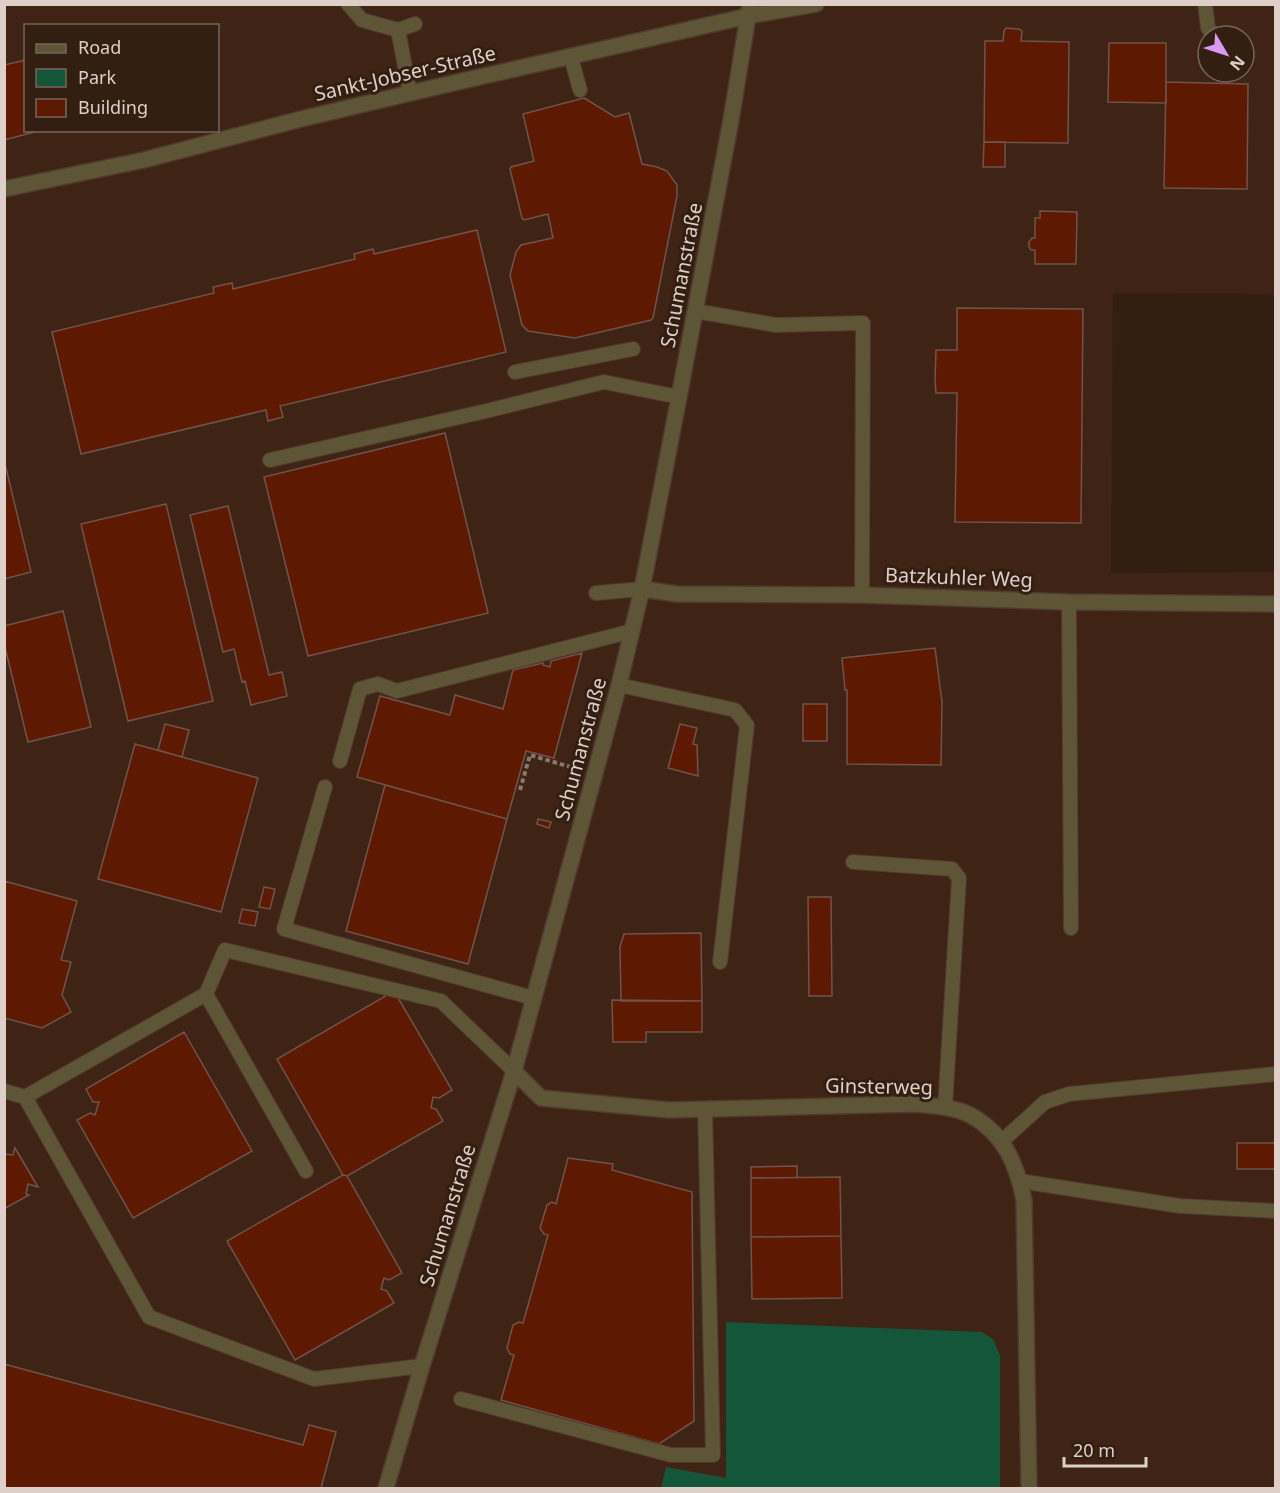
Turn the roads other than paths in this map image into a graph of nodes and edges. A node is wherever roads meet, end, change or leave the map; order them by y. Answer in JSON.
{"nodes":[{"id":1,"x":348,"y":4,"type":"edge"},
{"id":2,"x":816,"y":4,"type":"edge"},
{"id":3,"x":1205,"y":4,"type":"edge"},
{"id":4,"x":749,"y":10,"type":"edge"},
{"id":5,"x":415,"y":24,"type":"dead end"},
{"id":6,"x":1208,"y":24,"type":"edge"},
{"id":7,"x":398,"y":30,"type":"junction"},
{"id":8,"x":571,"y":57,"type":"junction"},
{"id":9,"x":580,"y":90,"type":"dead end"},
{"id":10,"x":410,"y":93,"type":"junction"},
{"id":11,"x":4,"y":189,"type":"edge"},
{"id":12,"x":695,"y":311,"type":"junction"},
{"id":13,"x":633,"y":349,"type":"dead end"},
{"id":14,"x":515,"y":372,"type":"dead end"},
{"id":15,"x":679,"y":397,"type":"junction"},
{"id":16,"x":270,"y":460,"type":"dead end"},
{"id":17,"x":642,"y":589,"type":"junction"},
{"id":18,"x":596,"y":593,"type":"dead end"},
{"id":19,"x":862,"y":595,"type":"junction"},
{"id":20,"x":1069,"y":602,"type":"junction"},
{"id":21,"x":1275,"y":604,"type":"edge"},
{"id":22,"x":632,"y":631,"type":"junction"},
{"id":23,"x":619,"y":685,"type":"junction"},
{"id":24,"x":340,"y":761,"type":"dead end"},
{"id":25,"x":326,"y":787,"type":"dead end"},
{"id":26,"x":853,"y":862,"type":"dead end"},
{"id":27,"x":1071,"y":928,"type":"dead end"},
{"id":28,"x":720,"y":962,"type":"dead end"},
{"id":29,"x":206,"y":994,"type":"junction"},
{"id":30,"x":533,"y":998,"type":"junction"},
{"id":31,"x":514,"y":1071,"type":"junction"},
{"id":32,"x":1275,"y":1074,"type":"edge"},
{"id":33,"x":4,"y":1091,"type":"edge"},
{"id":34,"x":25,"y":1096,"type":"junction"},
{"id":35,"x":705,"y":1108,"type":"junction"},
{"id":36,"x":945,"y":1108,"type":"junction"},
{"id":37,"x":1001,"y":1142,"type":"junction"},
{"id":38,"x":306,"y":1171,"type":"dead end"},
{"id":39,"x":1020,"y":1181,"type":"junction"},
{"id":40,"x":1275,"y":1211,"type":"edge"},
{"id":41,"x":422,"y":1365,"type":"junction"},
{"id":42,"x":461,"y":1399,"type":"dead end"},
{"id":43,"x":386,"y":1488,"type":"edge"},
{"id":44,"x":1029,"y":1488,"type":"edge"}],
"edges":[{"from":1,"to":7,"type":"lane"},
{"from":2,"to":4,"type":"street","name":"Sankt-Jobser-Straße"},
{"from":3,"to":6,"type":"lane"},
{"from":4,"to":8,"type":"street","name":"Sankt-Jobser-Straße"},
{"from":4,"to":12,"type":"street","name":"Schumanstraße"},
{"from":5,"to":7,"type":"lane"},
{"from":7,"to":10,"type":"lane"},
{"from":8,"to":9,"type":"lane"},
{"from":8,"to":10,"type":"street","name":"Sankt-Jobser-Straße"},
{"from":10,"to":11,"type":"street","name":"Sankt-Jobser-Straße"},
{"from":12,"to":15,"type":"street","name":"Schumanstraße"},
{"from":12,"to":19,"type":"lane"},
{"from":13,"to":14,"type":"lane"},
{"from":15,"to":16,"type":"lane"},
{"from":15,"to":17,"type":"street","name":"Schumanstraße"},
{"from":17,"to":18,"type":"lane"},
{"from":17,"to":19,"type":"street","name":"Batzkuhler Weg"},
{"from":17,"to":22,"type":"street","name":"Schumanstraße"},
{"from":19,"to":20,"type":"street","name":"Batzkuhler Weg"},
{"from":20,"to":21,"type":"street","name":"Batzkuhler Weg"},
{"from":20,"to":27,"type":"lane"},
{"from":22,"to":23,"type":"street","name":"Schumanstraße"},
{"from":22,"to":24,"type":"lane"},
{"from":23,"to":28,"type":"lane"},
{"from":23,"to":30,"type":"street","name":"Schumanstraße"},
{"from":25,"to":30,"type":"lane"},
{"from":26,"to":36,"type":"lane"},
{"from":29,"to":31,"type":"lane"},
{"from":29,"to":34,"type":"lane"},
{"from":29,"to":38,"type":"lane"},
{"from":30,"to":31,"type":"street","name":"Schumanstraße"},
{"from":31,"to":35,"type":"street","name":"Ginsterweg"},
{"from":31,"to":41,"type":"street","name":"Schumanstraße"},
{"from":32,"to":37,"type":"lane"},
{"from":33,"to":34,"type":"lane"},
{"from":34,"to":41,"type":"lane"},
{"from":35,"to":36,"type":"street","name":"Ginsterweg"},
{"from":35,"to":42,"type":"lane"},
{"from":36,"to":37,"type":"street","name":"Ginsterweg"},
{"from":37,"to":39,"type":"street","name":"Ginsterweg"},
{"from":39,"to":40,"type":"lane"},
{"from":39,"to":44,"type":"street","name":"Ginsterweg"},
{"from":41,"to":43,"type":"street","name":"Schumanstraße"}]}
